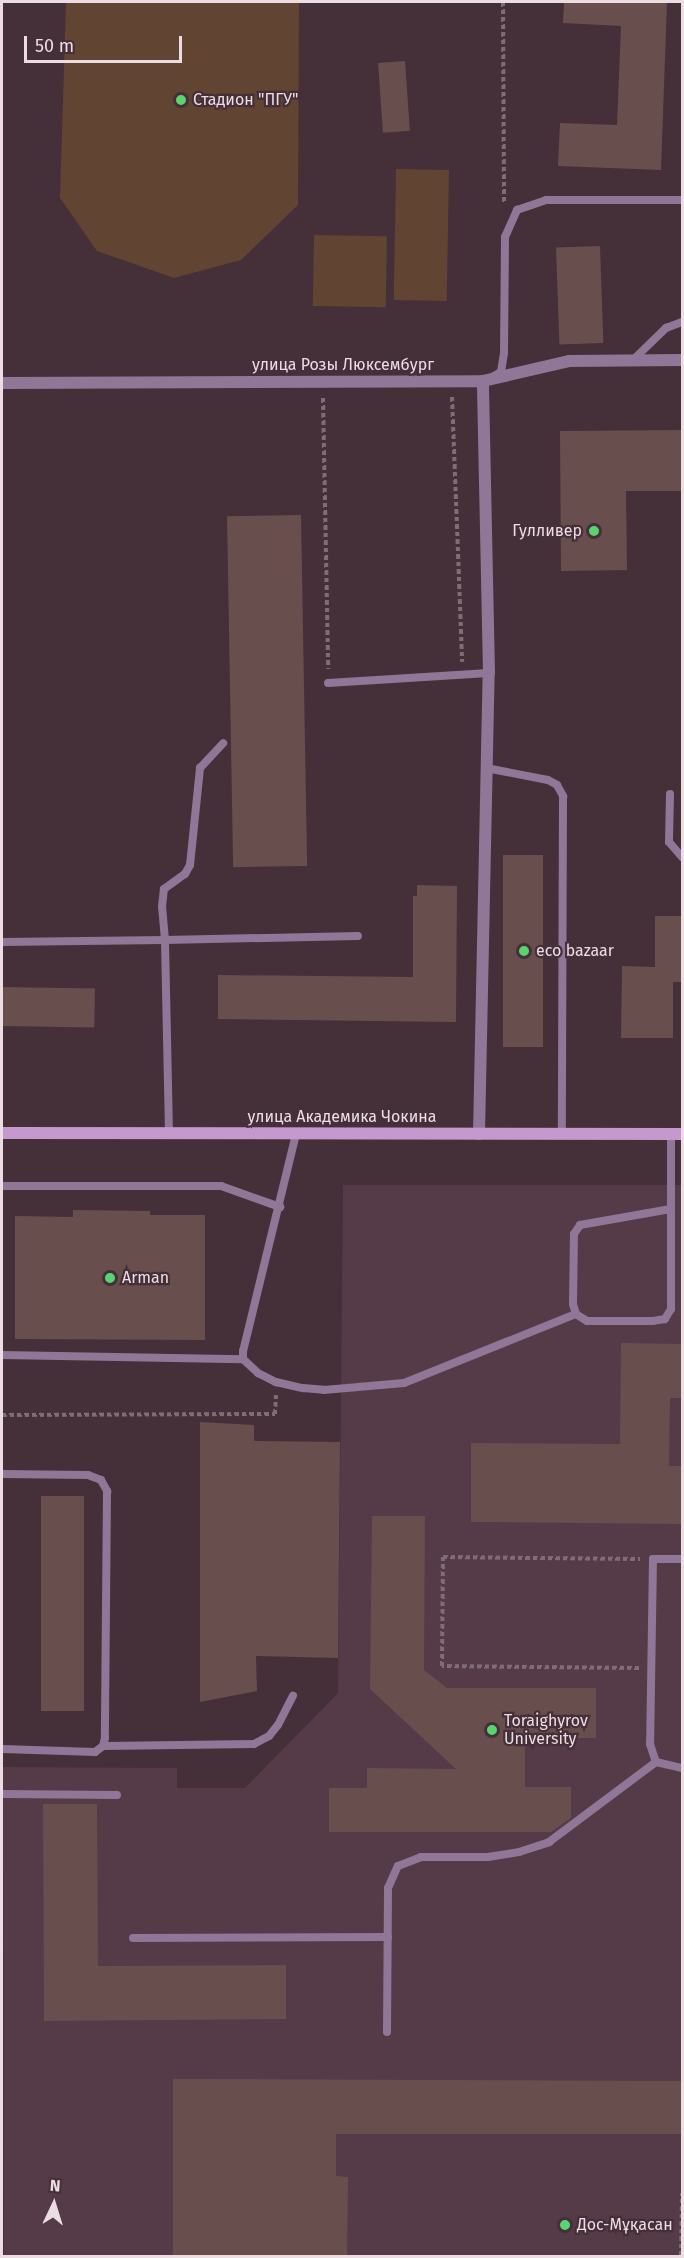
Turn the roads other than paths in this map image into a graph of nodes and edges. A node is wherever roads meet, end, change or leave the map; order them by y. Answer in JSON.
{"nodes":[{"id":1,"x":682,"y":200,"type":"edge"},
{"id":2,"x":682,"y":322,"type":"edge"},
{"id":3,"x":634,"y":359,"type":"junction"},
{"id":4,"x":682,"y":360,"type":"edge"},
{"id":5,"x":483,"y":381,"type":"junction"},
{"id":6,"x":2,"y":383,"type":"edge"},
{"id":7,"x":489,"y":673,"type":"junction"},
{"id":8,"x":328,"y":683,"type":"road end"},
{"id":9,"x":223,"y":743,"type":"dead end"},
{"id":10,"x":486,"y":768,"type":"junction"},
{"id":11,"x":670,"y":794,"type":"dead end"},
{"id":12,"x":682,"y":857,"type":"edge"},
{"id":13,"x":358,"y":936,"type":"dead end"},
{"id":14,"x":165,"y":940,"type":"junction"},
{"id":15,"x":2,"y":942,"type":"edge"},
{"id":16,"x":2,"y":1133,"type":"edge"},
{"id":17,"x":169,"y":1133,"type":"junction"},
{"id":18,"x":296,"y":1134,"type":"junction"},
{"id":19,"x":479,"y":1134,"type":"junction"},
{"id":20,"x":562,"y":1134,"type":"junction"},
{"id":21,"x":677,"y":1134,"type":"edge"},
{"id":22,"x":2,"y":1186,"type":"edge"},
{"id":23,"x":280,"y":1207,"type":"junction"},
{"id":24,"x":671,"y":1209,"type":"junction"},
{"id":25,"x":576,"y":1314,"type":"junction"},
{"id":26,"x":2,"y":1355,"type":"edge"},
{"id":27,"x":243,"y":1359,"type":"junction"},
{"id":28,"x":2,"y":1474,"type":"edge"},
{"id":29,"x":682,"y":1559,"type":"edge"},
{"id":30,"x":293,"y":1696,"type":"dead end"},
{"id":31,"x":103,"y":1746,"type":"junction"},
{"id":32,"x":2,"y":1749,"type":"edge"},
{"id":33,"x":656,"y":1762,"type":"junction"},
{"id":34,"x":682,"y":1768,"type":"edge"},
{"id":35,"x":2,"y":1794,"type":"edge"},
{"id":36,"x":117,"y":1795,"type":"dead end"},
{"id":37,"x":388,"y":1937,"type":"junction"},
{"id":38,"x":133,"y":1938,"type":"dead end"},
{"id":39,"x":387,"y":2032,"type":"dead end"}],
"edges":[{"from":1,"to":5,"type":"lane"},
{"from":2,"to":3,"type":"lane"},
{"from":3,"to":4,"type":"street","name":"улица Розы Люксембург"},
{"from":3,"to":5,"type":"street","name":"улица Розы Люксембург"},
{"from":5,"to":6,"type":"street","name":"улица Розы Люксембург"},
{"from":5,"to":7,"type":"street"},
{"from":7,"to":8,"type":"lane"},
{"from":7,"to":10,"type":"street"},
{"from":9,"to":14,"type":"lane"},
{"from":10,"to":19,"type":"street"},
{"from":10,"to":20,"type":"lane"},
{"from":11,"to":12,"type":"lane"},
{"from":13,"to":14,"type":"lane"},
{"from":14,"to":15,"type":"lane"},
{"from":14,"to":17,"type":"lane"},
{"from":16,"to":17,"type":"main road","name":"улица Академика Чокина"},
{"from":17,"to":18,"type":"main road","name":"улица Академика Чокина"},
{"from":18,"to":19,"type":"main road","name":"улица Академика Чокина"},
{"from":18,"to":23,"type":"lane"},
{"from":19,"to":20,"type":"main road","name":"улица Академика Чокина"},
{"from":20,"to":21,"type":"main road","name":"улица Академика Чокина"},
{"from":21,"to":24,"type":"lane"},
{"from":22,"to":23,"type":"lane"},
{"from":23,"to":27,"type":"lane"},
{"from":24,"to":25,"type":"lane"},
{"from":24,"to":25,"type":"lane"},
{"from":25,"to":27,"type":"lane"},
{"from":26,"to":27,"type":"lane"},
{"from":28,"to":31,"type":"lane"},
{"from":29,"to":33,"type":"lane"},
{"from":30,"to":31,"type":"lane"},
{"from":31,"to":32,"type":"lane"},
{"from":33,"to":34,"type":"lane"},
{"from":33,"to":37,"type":"lane"},
{"from":35,"to":36,"type":"lane"},
{"from":37,"to":38,"type":"lane"},
{"from":37,"to":39,"type":"lane"}]}
